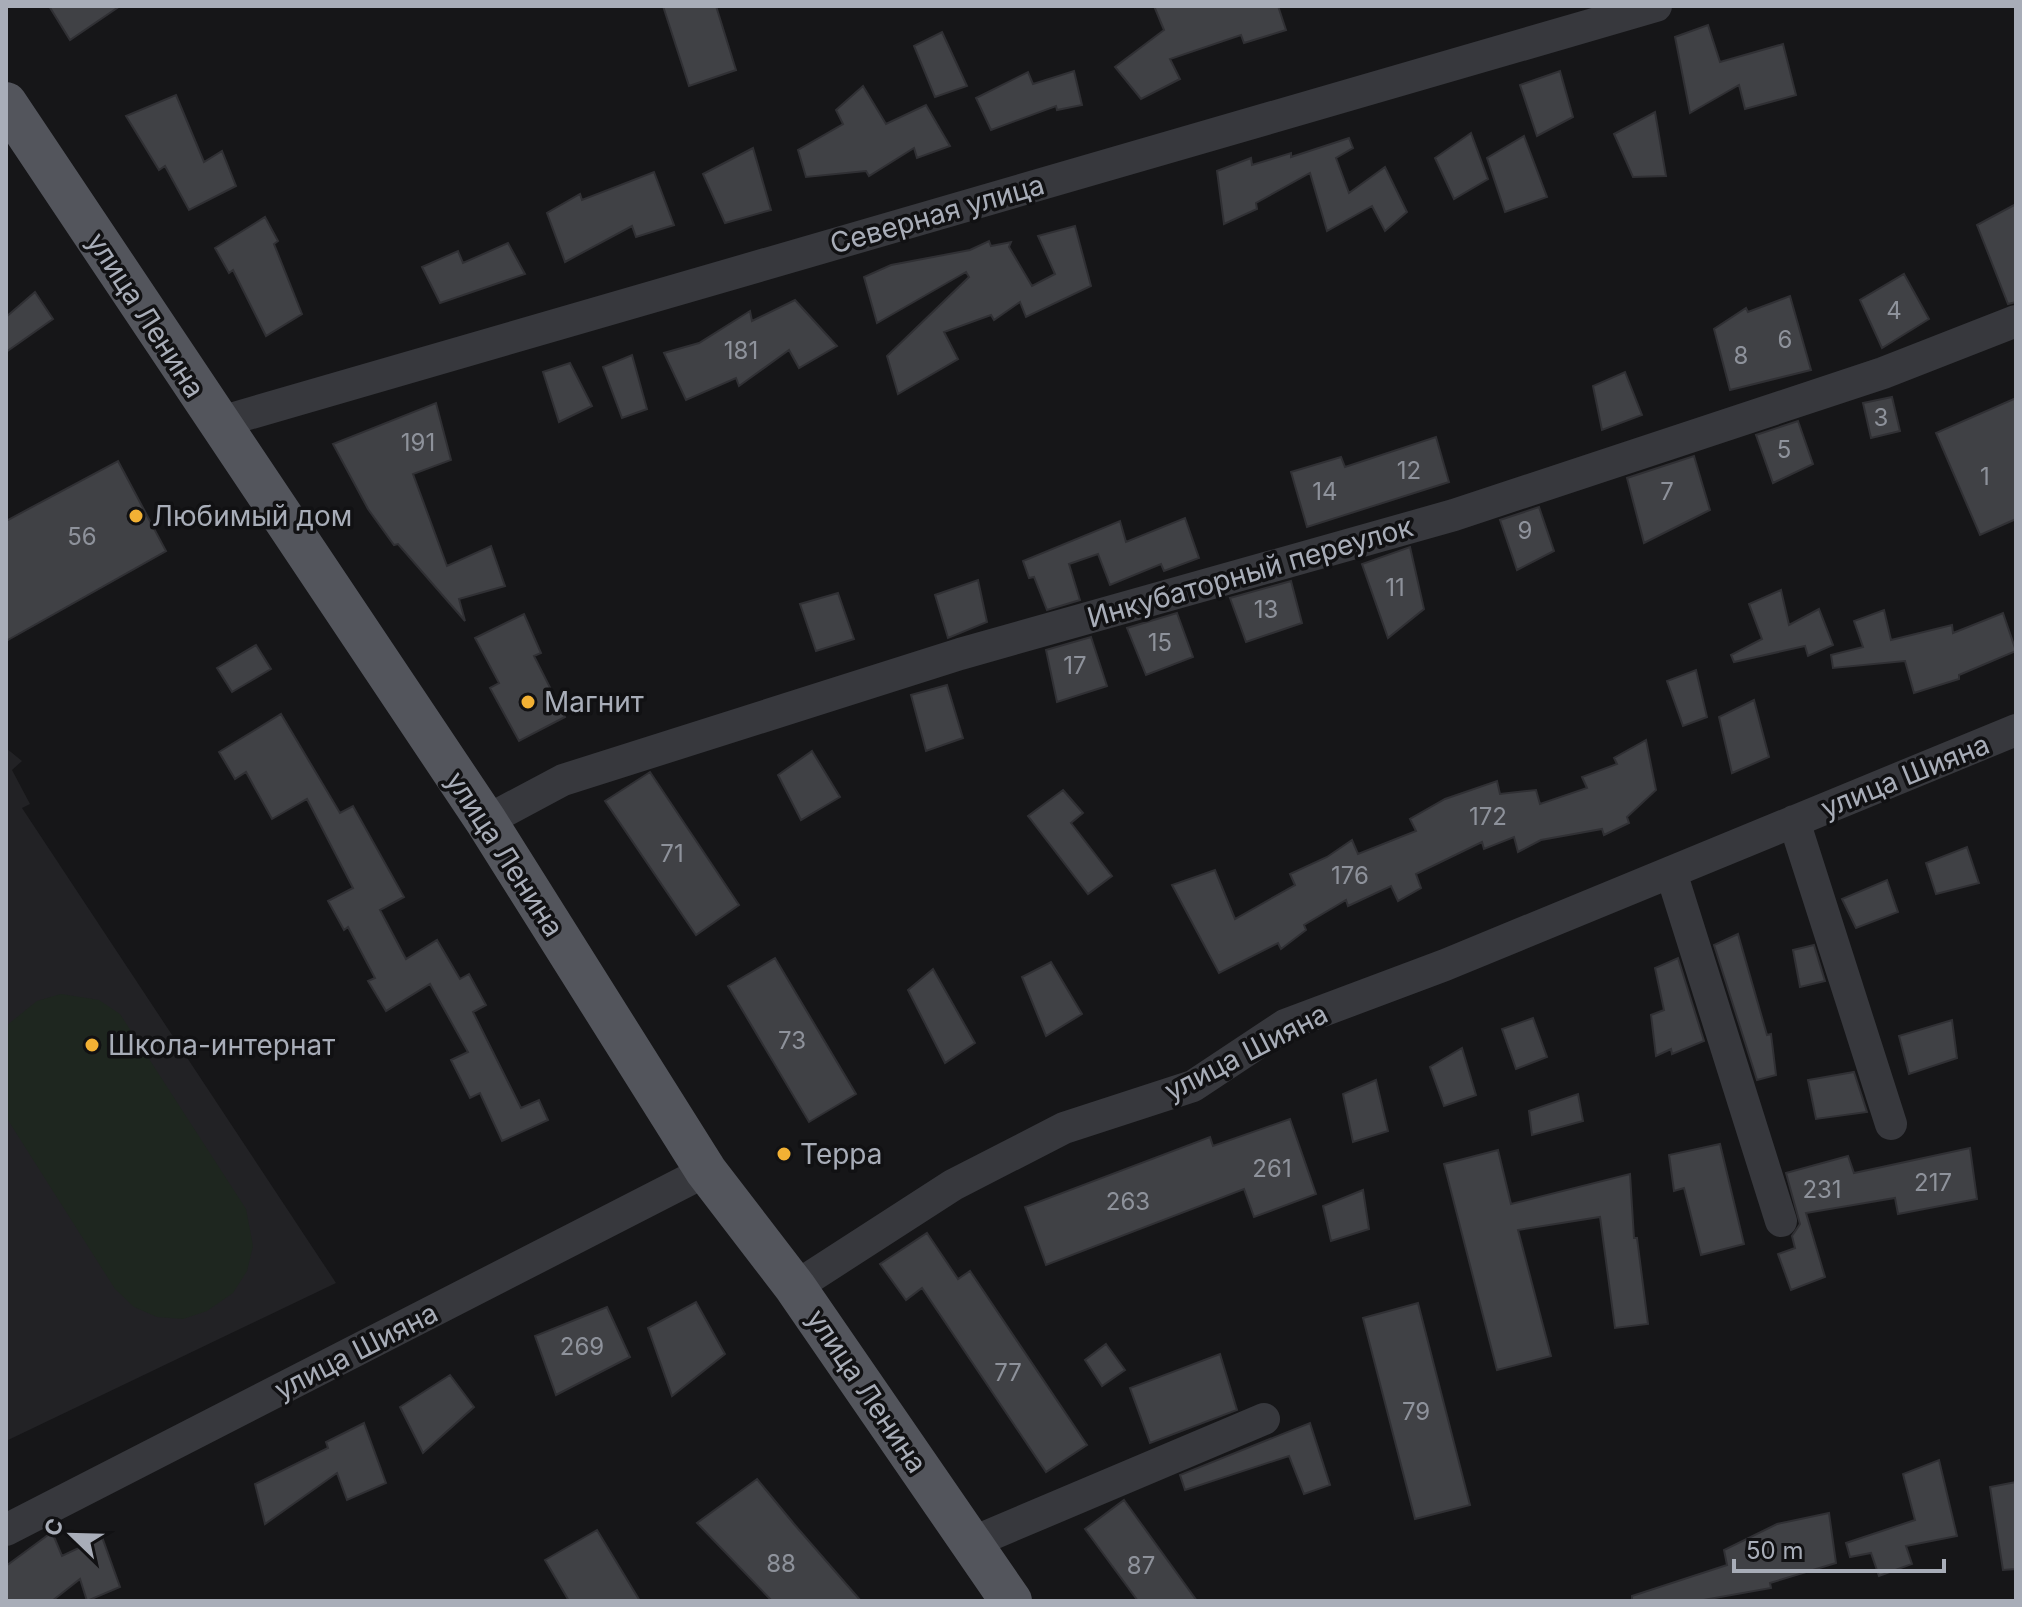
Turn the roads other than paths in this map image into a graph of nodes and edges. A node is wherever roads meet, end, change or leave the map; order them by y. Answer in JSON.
{"nodes":[{"id":1,"x":1656,"y":6,"type":"edge"},
{"id":2,"x":6,"y":103,"type":"edge"},
{"id":3,"x":2016,"y":321,"type":"edge"},
{"id":4,"x":217,"y":423,"type":"junction"},
{"id":5,"x":2016,"y":730,"type":"edge"},
{"id":6,"x":486,"y":821,"type":"junction"},
{"id":7,"x":1794,"y":821,"type":"junction"},
{"id":8,"x":1671,"y":872,"type":"junction"},
{"id":9,"x":1891,"y":1124,"type":"dead end"},
{"id":10,"x":706,"y":1171,"type":"junction"},
{"id":11,"x":1781,"y":1221,"type":"dead end"},
{"id":12,"x":795,"y":1287,"type":"junction"},
{"id":13,"x":1264,"y":1419,"type":"dead end"},
{"id":14,"x":6,"y":1530,"type":"edge"},
{"id":15,"x":971,"y":1543,"type":"junction"},
{"id":16,"x":1011,"y":1601,"type":"edge"}],
"edges":[{"from":1,"to":4,"type":"street","name":"Северная улица"},
{"from":2,"to":4,"type":"main road","name":"улица Ленина"},
{"from":3,"to":6,"type":"street","name":"Инкубаторный переулок"},
{"from":4,"to":6,"type":"main road","name":"улица Ленина"},
{"from":5,"to":7,"type":"street","name":"улица Шияна"},
{"from":6,"to":10,"type":"main road","name":"улица Ленина"},
{"from":7,"to":8,"type":"street","name":"улица Шияна"},
{"from":7,"to":9,"type":"street","name":"улица Шияна"},
{"from":8,"to":11,"type":"street"},
{"from":8,"to":12,"type":"street","name":"улица Шияна"},
{"from":10,"to":12,"type":"main road","name":"улица Ленина"},
{"from":10,"to":14,"type":"street","name":"улица Шияна"},
{"from":12,"to":15,"type":"main road","name":"улица Ленина"},
{"from":13,"to":15,"type":"street"},
{"from":15,"to":16,"type":"main road","name":"улица Ленина"}]}
